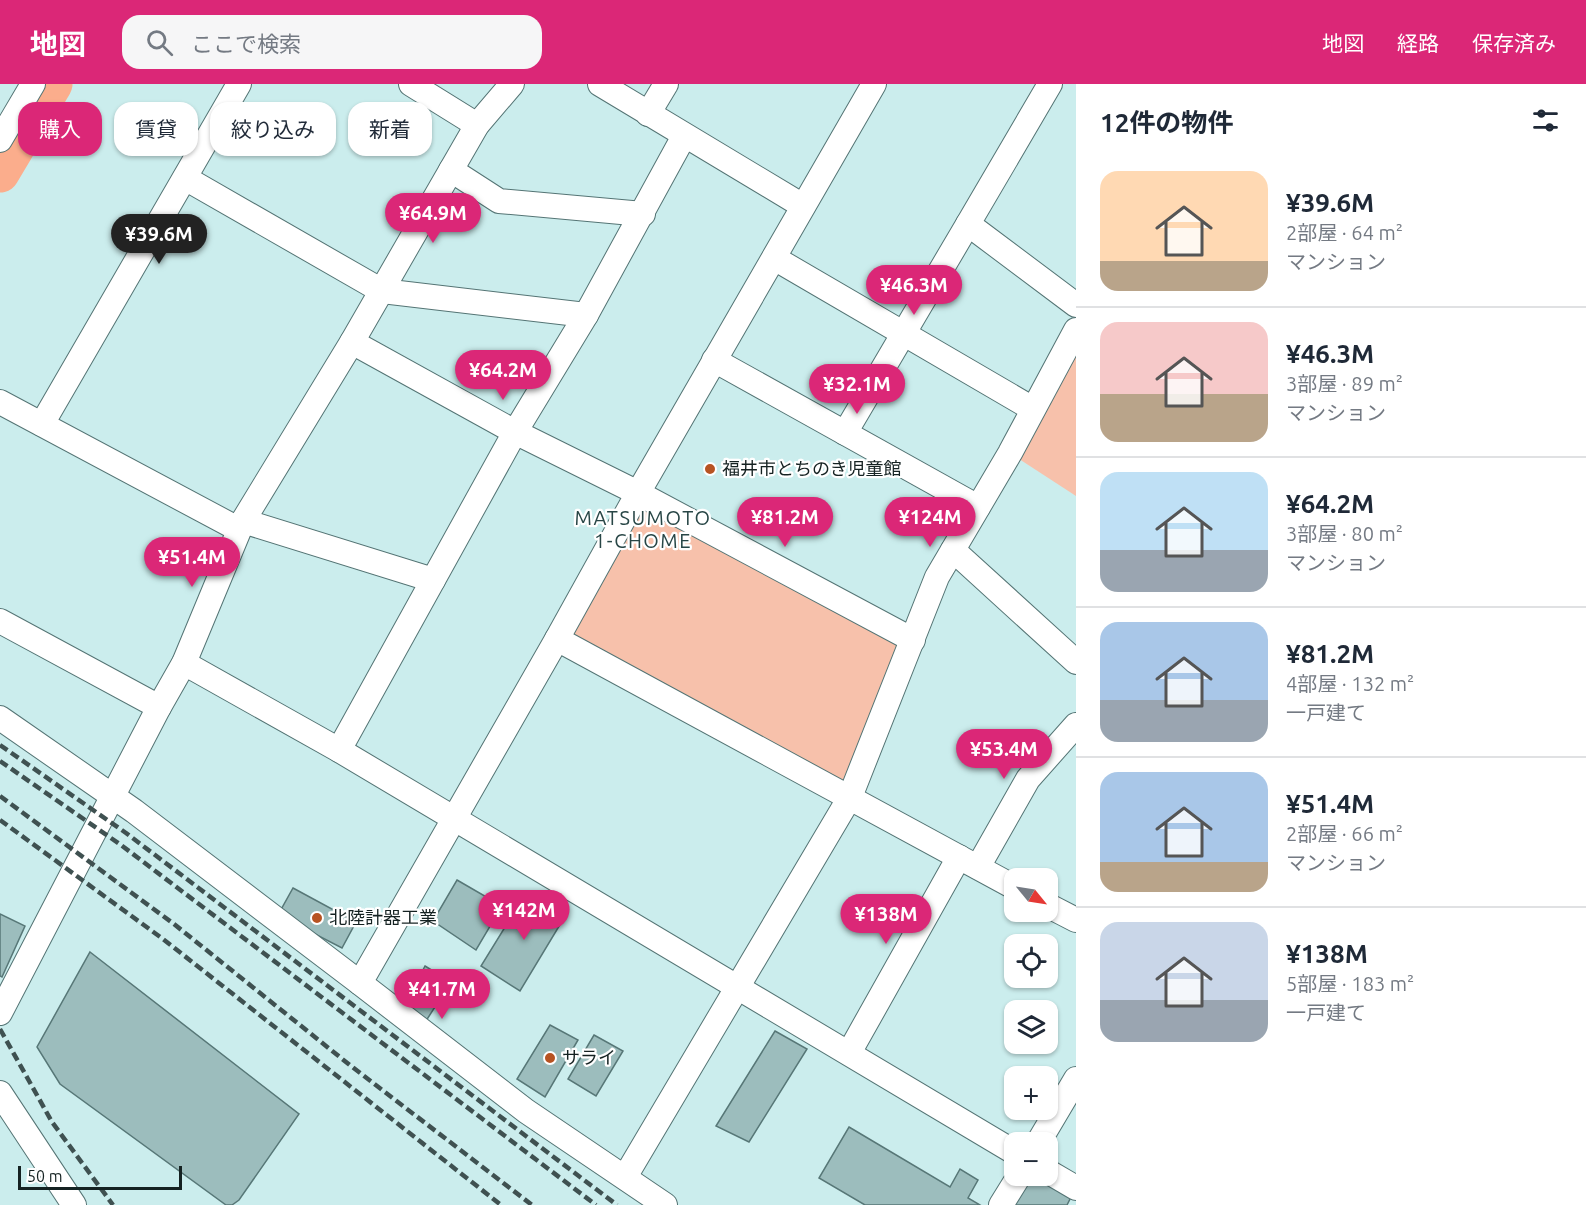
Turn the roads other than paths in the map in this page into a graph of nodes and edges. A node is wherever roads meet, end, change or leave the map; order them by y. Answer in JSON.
{"nodes":[{"id":1,"x":33,"y":84,"type":"edge"},
{"id":2,"x":240,"y":84,"type":"edge"},
{"id":3,"x":411,"y":84,"type":"edge"},
{"id":4,"x":512,"y":84,"type":"edge"},
{"id":5,"x":600,"y":84,"type":"edge"},
{"id":6,"x":666,"y":84,"type":"edge"},
{"id":7,"x":874,"y":84,"type":"edge"},
{"id":8,"x":1050,"y":84,"type":"edge"},
{"id":9,"x":648,"y":114,"type":"junction"},
{"id":10,"x":477,"y":125,"type":"junction"},
{"id":11,"x":684,"y":136,"type":"junction"},
{"id":12,"x":0,"y":140,"type":"edge"},
{"id":13,"x":451,"y":170,"type":"junction"},
{"id":14,"x":185,"y":178,"type":"junction"},
{"id":15,"x":803,"y":206,"type":"junction"},
{"id":16,"x":643,"y":214,"type":"junction"},
{"id":17,"x":968,"y":224,"type":"junction"},
{"id":18,"x":774,"y":258,"type":"junction"},
{"id":19,"x":382,"y":291,"type":"junction"},
{"id":20,"x":1076,"y":305,"type":"edge"},
{"id":21,"x":586,"y":315,"type":"junction"},
{"id":22,"x":1076,"y":330,"type":"edge"},
{"id":23,"x":902,"y":333,"type":"junction"},
{"id":24,"x":352,"y":342,"type":"junction"},
{"id":25,"x":714,"y":360,"type":"junction"},
{"id":26,"x":0,"y":402,"type":"edge"},
{"id":27,"x":1034,"y":409,"type":"junction"},
{"id":28,"x":42,"y":424,"type":"junction"},
{"id":29,"x":516,"y":432,"type":"junction"},
{"id":30,"x":845,"y":433,"type":"junction"},
{"id":31,"x":638,"y":493,"type":"junction"},
{"id":32,"x":978,"y":507,"type":"junction"},
{"id":33,"x":241,"y":525,"type":"junction"},
{"id":34,"x":953,"y":550,"type":"junction"},
{"id":35,"x":433,"y":580,"type":"junction"},
{"id":36,"x":0,"y":621,"type":"edge"},
{"id":37,"x":557,"y":639,"type":"junction"},
{"id":38,"x":913,"y":640,"type":"junction"},
{"id":39,"x":1076,"y":662,"type":"edge"},
{"id":40,"x":184,"y":663,"type":"junction"},
{"id":41,"x":159,"y":707,"type":"junction"},
{"id":42,"x":0,"y":718,"type":"edge"},
{"id":43,"x":1076,"y":725,"type":"edge"},
{"id":44,"x":339,"y":750,"type":"junction"},
{"id":45,"x":112,"y":796,"type":"junction"},
{"id":46,"x":850,"y":797,"type":"junction"},
{"id":47,"x":455,"y":819,"type":"junction"},
{"id":48,"x":969,"y":862,"type":"junction"},
{"id":49,"x":1004,"y":881,"type":"edge"},
{"id":50,"x":1058,"y":911,"type":"edge"},
{"id":51,"x":1076,"y":920,"type":"edge"},
{"id":52,"x":360,"y":983,"type":"junction"},
{"id":53,"x":738,"y":986,"type":"junction"},
{"id":54,"x":0,"y":1013,"type":"edge"},
{"id":55,"x":849,"y":1053,"type":"junction"},
{"id":56,"x":1076,"y":1079,"type":"edge"},
{"id":57,"x":0,"y":1093,"type":"edge"},
{"id":58,"x":1045,"y":1132,"type":"edge"},
{"id":59,"x":1004,"y":1146,"type":"edge"},
{"id":60,"x":625,"y":1177,"type":"junction"},
{"id":61,"x":1058,"y":1178,"type":"edge"},
{"id":62,"x":1013,"y":1186,"type":"edge"},
{"id":63,"x":1076,"y":1188,"type":"edge"},
{"id":64,"x":74,"y":1205,"type":"edge"},
{"id":65,"x":665,"y":1205,"type":"edge"},
{"id":66,"x":1001,"y":1205,"type":"edge"}],
"edges":[{"from":1,"to":12,"type":"street"},
{"from":2,"to":14,"type":"street"},
{"from":3,"to":10,"type":"street"},
{"from":4,"to":10,"type":"street"},
{"from":5,"to":9,"type":"street"},
{"from":6,"to":9,"type":"street"},
{"from":7,"to":15,"type":"street"},
{"from":8,"to":17,"type":"street"},
{"from":9,"to":11,"type":"street"},
{"from":10,"to":13,"type":"street"},
{"from":11,"to":15,"type":"street"},
{"from":11,"to":16,"type":"street"},
{"from":13,"to":16,"type":"street"},
{"from":13,"to":19,"type":"street"},
{"from":14,"to":19,"type":"street"},
{"from":14,"to":28,"type":"street"},
{"from":15,"to":18,"type":"street"},
{"from":16,"to":21,"type":"street"},
{"from":17,"to":20,"type":"street"},
{"from":17,"to":23,"type":"street"},
{"from":18,"to":23,"type":"street"},
{"from":18,"to":25,"type":"street"},
{"from":19,"to":21,"type":"street"},
{"from":19,"to":24,"type":"street"},
{"from":21,"to":29,"type":"street"},
{"from":22,"to":27,"type":"street"},
{"from":23,"to":27,"type":"street"},
{"from":23,"to":30,"type":"street"},
{"from":24,"to":29,"type":"street"},
{"from":24,"to":33,"type":"street"},
{"from":25,"to":30,"type":"street"},
{"from":25,"to":31,"type":"street"},
{"from":26,"to":28,"type":"street"},
{"from":27,"to":32,"type":"street"},
{"from":28,"to":33,"type":"street"},
{"from":29,"to":31,"type":"street"},
{"from":29,"to":35,"type":"street"},
{"from":30,"to":32,"type":"street"},
{"from":31,"to":37,"type":"street"},
{"from":31,"to":38,"type":"street"},
{"from":32,"to":34,"type":"street"},
{"from":33,"to":35,"type":"street"},
{"from":33,"to":40,"type":"street"},
{"from":34,"to":38,"type":"street"},
{"from":34,"to":39,"type":"street"},
{"from":35,"to":44,"type":"street"},
{"from":36,"to":41,"type":"street"},
{"from":37,"to":46,"type":"street"},
{"from":37,"to":47,"type":"street"},
{"from":38,"to":46,"type":"street"},
{"from":40,"to":41,"type":"street"},
{"from":40,"to":44,"type":"street"},
{"from":41,"to":45,"type":"street"},
{"from":42,"to":45,"type":"street"},
{"from":43,"to":48,"type":"street"},
{"from":44,"to":47,"type":"street"},
{"from":45,"to":52,"type":"street"},
{"from":45,"to":54,"type":"street"},
{"from":46,"to":48,"type":"street"},
{"from":46,"to":53,"type":"street"},
{"from":47,"to":52,"type":"street"},
{"from":47,"to":53,"type":"street"},
{"from":48,"to":49,"type":"street"},
{"from":48,"to":55,"type":"street"},
{"from":50,"to":51,"type":"street"},
{"from":52,"to":60,"type":"street"},
{"from":53,"to":55,"type":"street"},
{"from":53,"to":60,"type":"street"},
{"from":55,"to":59,"type":"street"},
{"from":56,"to":58,"type":"street"},
{"from":57,"to":64,"type":"street"},
{"from":60,"to":65,"type":"street"},
{"from":61,"to":63,"type":"street"},
{"from":62,"to":66,"type":"street"}]}
